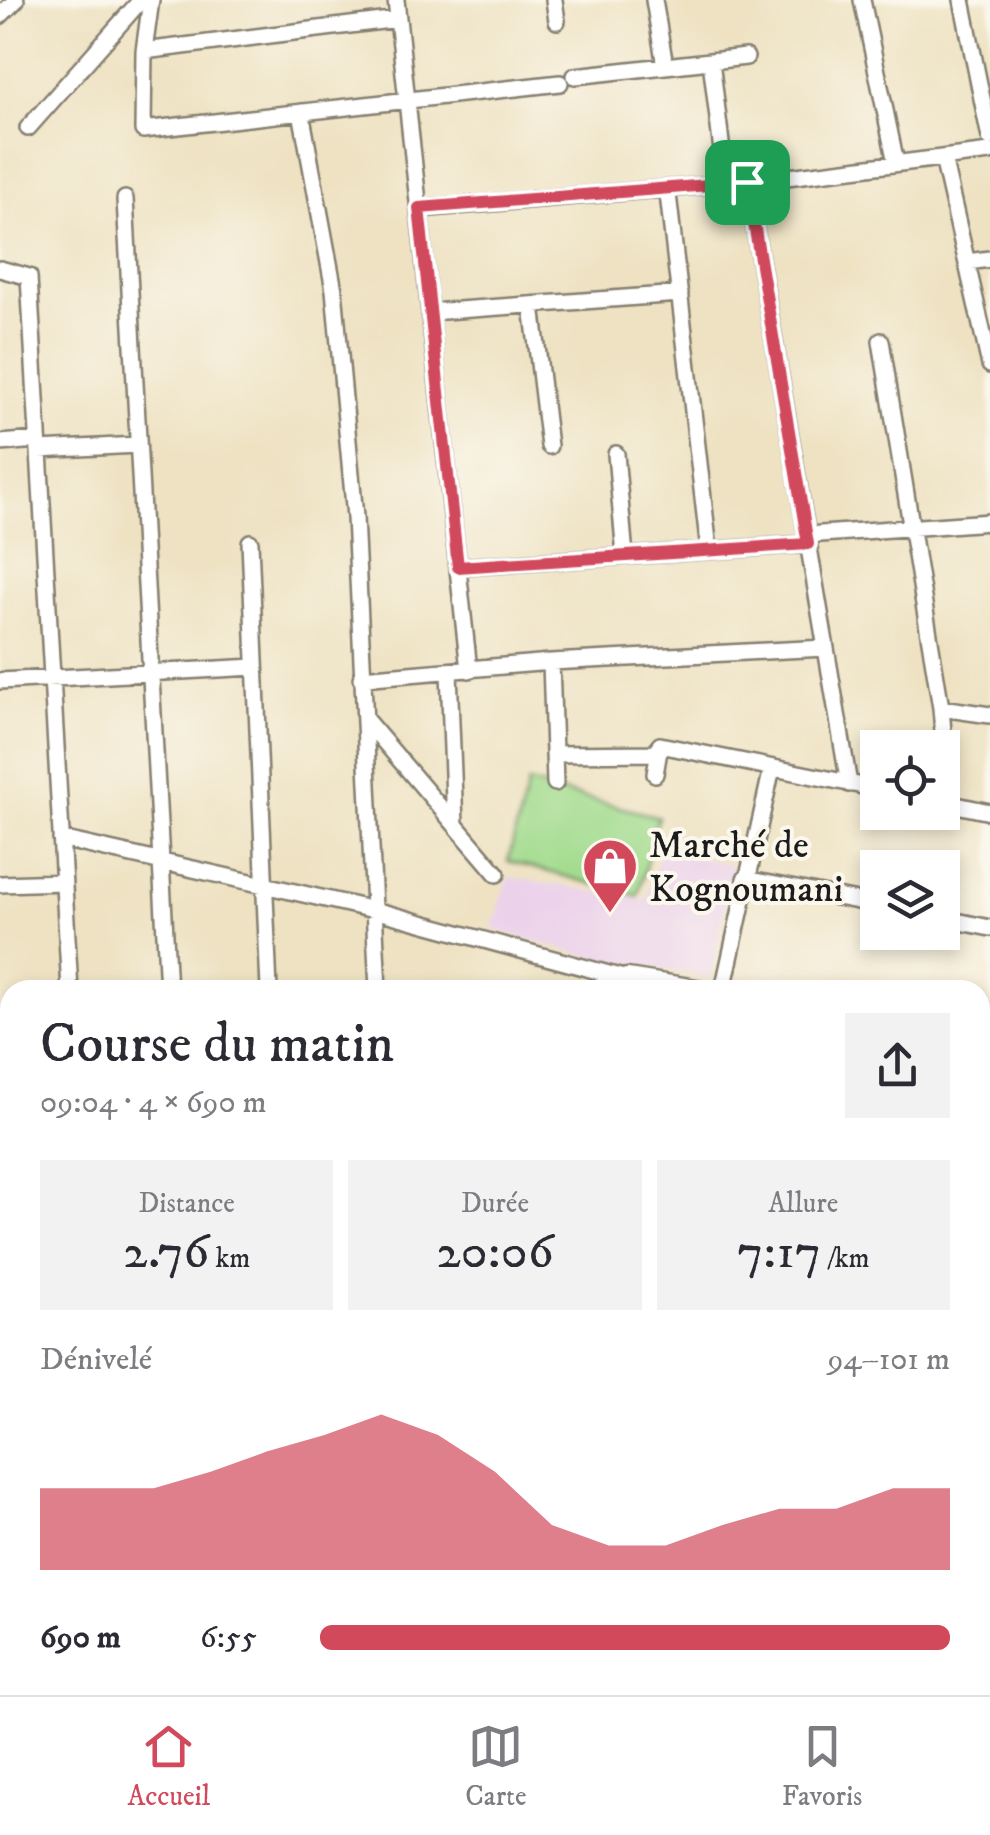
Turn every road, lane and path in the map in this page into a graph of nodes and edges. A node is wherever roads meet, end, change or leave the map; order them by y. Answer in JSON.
{"nodes":[{"id":1,"x":16,"y":0,"type":"edge"},
{"id":2,"x":141,"y":0,"type":"edge"},
{"id":3,"x":151,"y":0,"type":"edge"},
{"id":4,"x":554,"y":0,"type":"edge"},
{"id":5,"x":654,"y":0,"type":"edge"},
{"id":6,"x":862,"y":0,"type":"edge"},
{"id":7,"x":962,"y":0,"type":"edge"},
{"id":8,"x":401,"y":1,"type":"edge"},
{"id":9,"x":0,"y":16,"type":"edge"},
{"id":10,"x":398,"y":20,"type":"junction"},
{"id":11,"x":557,"y":21,"type":"dead end"},
{"id":12,"x":144,"y":51,"type":"junction"},
{"id":13,"x":746,"y":57,"type":"dead end"},
{"id":14,"x":711,"y":61,"type":"junction"},
{"id":15,"x":665,"y":66,"type":"junction"},
{"id":16,"x":407,"y":100,"type":"junction"},
{"id":17,"x":301,"y":112,"type":"junction"},
{"id":18,"x":28,"y":128,"type":"dead end"},
{"id":19,"x":990,"y":138,"type":"edge"},
{"id":20,"x":990,"y":152,"type":"edge"},
{"id":21,"x":943,"y":158,"type":"junction"},
{"id":22,"x":896,"y":164,"type":"junction"},
{"id":23,"x":747,"y":182,"type":"junction"},
{"id":24,"x":726,"y":184,"type":"junction"},
{"id":25,"x":668,"y":194,"type":"dead end"},
{"id":26,"x":125,"y":198,"type":"dead end"},
{"id":27,"x":419,"y":208,"type":"junction"},
{"id":28,"x":990,"y":259,"type":"edge"},
{"id":29,"x":967,"y":262,"type":"junction"},
{"id":30,"x":0,"y":269,"type":"edge"},
{"id":31,"x":680,"y":294,"type":"junction"},
{"id":32,"x":532,"y":304,"type":"junction"},
{"id":33,"x":430,"y":312,"type":"junction"},
{"id":34,"x":880,"y":341,"type":"dead end"},
{"id":35,"x":990,"y":362,"type":"edge"},
{"id":36,"x":0,"y":443,"type":"edge"},
{"id":37,"x":138,"y":445,"type":"junction"},
{"id":38,"x":39,"y":446,"type":"junction"},
{"id":39,"x":549,"y":446,"type":"dead end"},
{"id":40,"x":616,"y":454,"type":"dead end"},
{"id":41,"x":990,"y":522,"type":"edge"},
{"id":42,"x":911,"y":528,"type":"junction"},
{"id":43,"x":808,"y":540,"type":"junction"},
{"id":44,"x":250,"y":542,"type":"dead end"},
{"id":45,"x":709,"y":550,"type":"junction"},
{"id":46,"x":625,"y":556,"type":"junction"},
{"id":47,"x":458,"y":567,"type":"junction"},
{"id":48,"x":826,"y":648,"type":"junction"},
{"id":49,"x":551,"y":662,"type":"junction"},
{"id":50,"x":255,"y":667,"type":"junction"},
{"id":51,"x":469,"y":670,"type":"junction"},
{"id":52,"x":449,"y":672,"type":"junction"},
{"id":53,"x":150,"y":673,"type":"junction"},
{"id":54,"x":52,"y":678,"type":"junction"},
{"id":55,"x":361,"y":678,"type":"junction"},
{"id":56,"x":0,"y":680,"type":"edge"},
{"id":57,"x":941,"y":708,"type":"junction"},
{"id":58,"x":990,"y":715,"type":"edge"},
{"id":59,"x":365,"y":719,"type":"junction"},
{"id":60,"x":942,"y":730,"type":"edge"},
{"id":61,"x":659,"y":753,"type":"junction"},
{"id":62,"x":554,"y":754,"type":"junction"},
{"id":63,"x":772,"y":768,"type":"junction"},
{"id":64,"x":655,"y":774,"type":"dead end"},
{"id":65,"x":555,"y":782,"type":"dead end"},
{"id":66,"x":848,"y":784,"type":"junction"},
{"id":67,"x":860,"y":786,"type":"edge"},
{"id":68,"x":960,"y":806,"type":"edge"},
{"id":69,"x":990,"y":812,"type":"edge"},
{"id":70,"x":455,"y":825,"type":"junction"},
{"id":71,"x":61,"y":839,"type":"junction"},
{"id":72,"x":161,"y":862,"type":"junction"},
{"id":73,"x":497,"y":874,"type":"dead end"},
{"id":74,"x":745,"y":879,"type":"junction"},
{"id":75,"x":64,"y":882,"type":"junction"},
{"id":76,"x":0,"y":884,"type":"edge"},
{"id":77,"x":264,"y":885,"type":"junction"},
{"id":78,"x":860,"y":901,"type":"edge"},
{"id":79,"x":374,"y":910,"type":"junction"},
{"id":80,"x":960,"y":922,"type":"edge"},
{"id":81,"x":990,"y":928,"type":"edge"},
{"id":82,"x":627,"y":979,"type":"joint"},
{"id":83,"x":69,"y":980,"type":"edge"},
{"id":84,"x":167,"y":980,"type":"edge"},
{"id":85,"x":269,"y":980,"type":"edge"},
{"id":86,"x":378,"y":980,"type":"edge"},
{"id":87,"x":633,"y":980,"type":"edge"},
{"id":88,"x":725,"y":980,"type":"edge"},
{"id":89,"x":0,"y":1301,"type":"edge"},
{"id":90,"x":0,"y":1323,"type":"edge"}],
"edges":[{"from":1,"to":9,"type":"street"},
{"from":2,"to":18,"type":"street"},
{"from":3,"to":12,"type":"street"},
{"from":4,"to":11,"type":"street"},
{"from":5,"to":15,"type":"street"},
{"from":6,"to":22,"type":"street"},
{"from":7,"to":19,"type":"street"},
{"from":8,"to":10,"type":"street"},
{"from":10,"to":12,"type":"street"},
{"from":10,"to":16,"type":"street"},
{"from":12,"to":17,"type":"street"},
{"from":13,"to":14,"type":"street"},
{"from":14,"to":15,"type":"street"},
{"from":14,"to":24,"type":"street"},
{"from":15,"to":16,"type":"street"},
{"from":16,"to":17,"type":"street"},
{"from":16,"to":27,"type":"street"},
{"from":17,"to":55,"type":"street"},
{"from":20,"to":21,"type":"street"},
{"from":21,"to":22,"type":"street"},
{"from":21,"to":29,"type":"street"},
{"from":22,"to":23,"type":"street"},
{"from":23,"to":24,"type":"street"},
{"from":23,"to":43,"type":"street"},
{"from":24,"to":27,"type":"street"},
{"from":25,"to":31,"type":"street"},
{"from":26,"to":37,"type":"street"},
{"from":27,"to":33,"type":"street"},
{"from":28,"to":29,"type":"street"},
{"from":29,"to":35,"type":"street"},
{"from":30,"to":38,"type":"street"},
{"from":31,"to":32,"type":"street"},
{"from":31,"to":45,"type":"street"},
{"from":32,"to":33,"type":"street"},
{"from":32,"to":39,"type":"street"},
{"from":33,"to":47,"type":"street"},
{"from":34,"to":42,"type":"street"},
{"from":36,"to":38,"type":"street"},
{"from":37,"to":38,"type":"street"},
{"from":37,"to":53,"type":"street"},
{"from":38,"to":54,"type":"street"},
{"from":40,"to":46,"type":"street"},
{"from":41,"to":42,"type":"street"},
{"from":42,"to":43,"type":"street"},
{"from":42,"to":57,"type":"street"},
{"from":43,"to":45,"type":"street"},
{"from":43,"to":48,"type":"street"},
{"from":44,"to":50,"type":"street"},
{"from":45,"to":46,"type":"street"},
{"from":46,"to":47,"type":"street"},
{"from":47,"to":51,"type":"street"},
{"from":48,"to":49,"type":"street"},
{"from":48,"to":66,"type":"street"},
{"from":49,"to":51,"type":"street"},
{"from":49,"to":62,"type":"street"},
{"from":50,"to":53,"type":"street"},
{"from":50,"to":77,"type":"street"},
{"from":51,"to":52,"type":"street"},
{"from":52,"to":55,"type":"street"},
{"from":52,"to":70,"type":"street"},
{"from":53,"to":54,"type":"street"},
{"from":53,"to":72,"type":"street"},
{"from":54,"to":56,"type":"street"},
{"from":54,"to":71,"type":"street"},
{"from":55,"to":59,"type":"street"},
{"from":57,"to":58,"type":"street"},
{"from":57,"to":60,"type":"street"},
{"from":59,"to":70,"type":"street"},
{"from":59,"to":79,"type":"street"},
{"from":61,"to":62,"type":"street"},
{"from":61,"to":63,"type":"street"},
{"from":61,"to":64,"type":"street"},
{"from":62,"to":65,"type":"street"},
{"from":63,"to":66,"type":"street"},
{"from":63,"to":74,"type":"street"},
{"from":66,"to":67,"type":"street"},
{"from":68,"to":69,"type":"street"},
{"from":70,"to":73,"type":"street"},
{"from":71,"to":72,"type":"street"},
{"from":71,"to":75,"type":"street"},
{"from":72,"to":77,"type":"street"},
{"from":72,"to":84,"type":"street"},
{"from":74,"to":78,"type":"street"},
{"from":74,"to":88,"type":"street"},
{"from":75,"to":76,"type":"street"},
{"from":75,"to":83,"type":"street"},
{"from":77,"to":79,"type":"street"},
{"from":77,"to":85,"type":"street"},
{"from":79,"to":82,"type":"street"},
{"from":79,"to":86,"type":"street"},
{"from":80,"to":81,"type":"street"},
{"from":82,"to":87,"type":"street"},
{"from":89,"to":90,"type":"street"}]}
